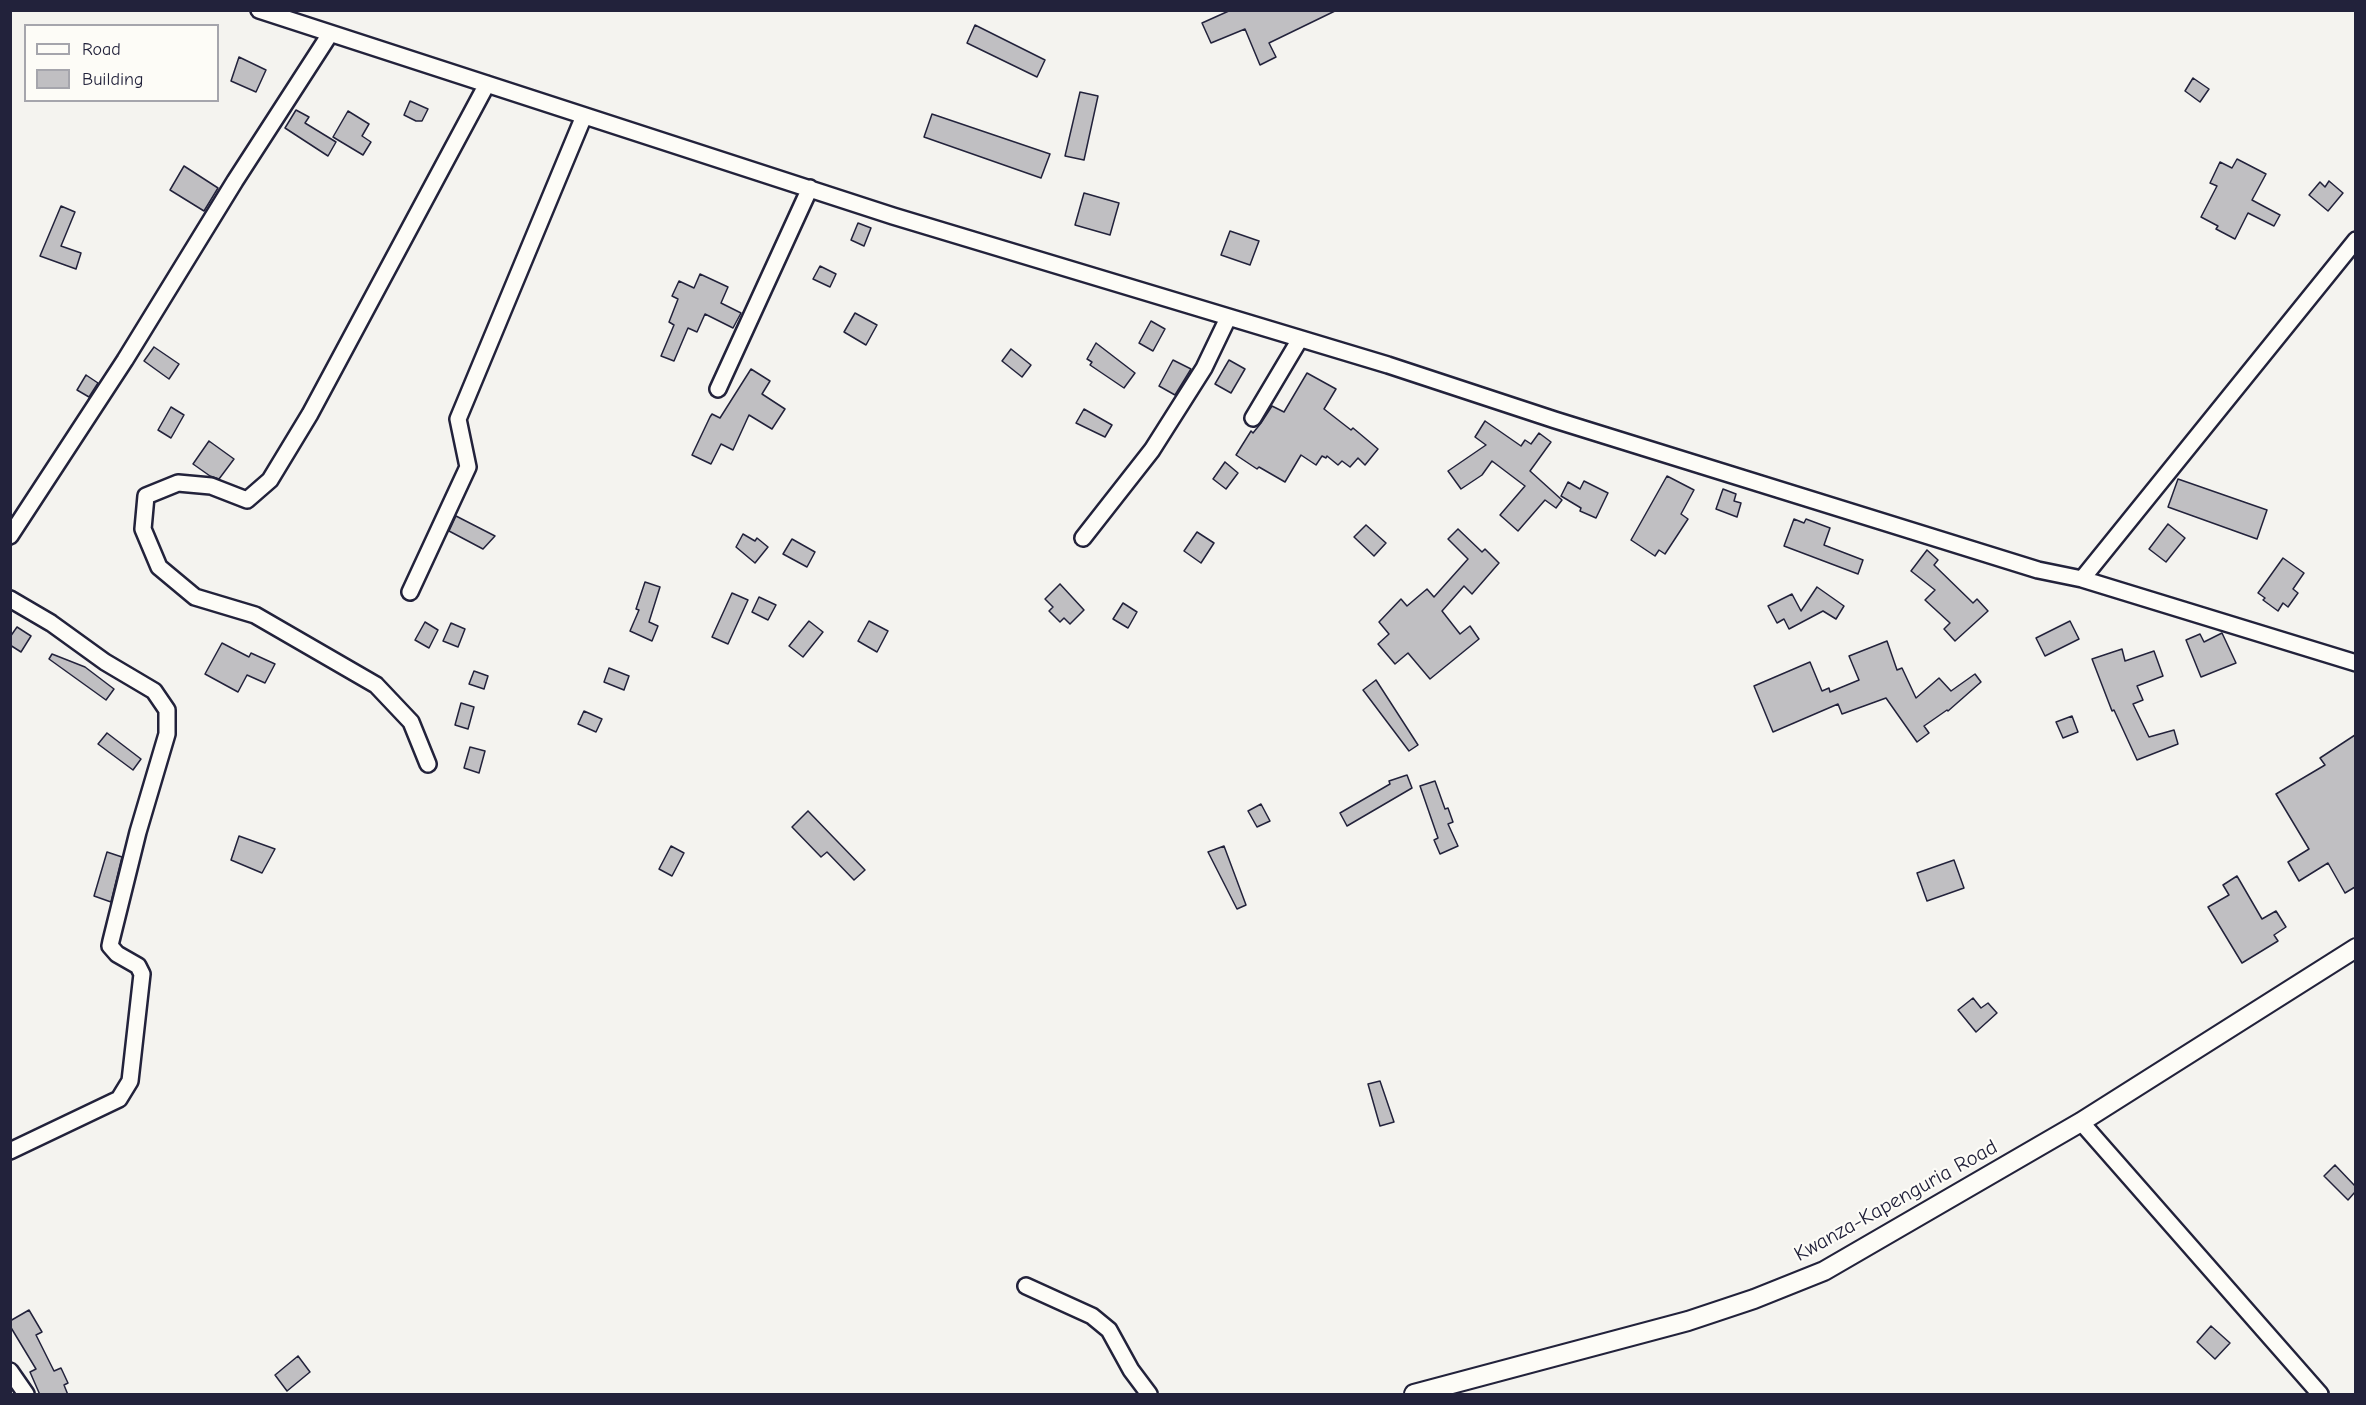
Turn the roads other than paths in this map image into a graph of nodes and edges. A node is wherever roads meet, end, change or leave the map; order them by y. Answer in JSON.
{"nodes":[{"id":1,"x":259,"y":10,"type":"edge"},
{"id":2,"x":330,"y":34,"type":"junction"},
{"id":3,"x":487,"y":84,"type":"junction"},
{"id":4,"x":584,"y":116,"type":"junction"},
{"id":5,"x":810,"y":188,"type":"junction"},
{"id":6,"x":2355,"y":240,"type":"edge"},
{"id":7,"x":1228,"y":318,"type":"junction"},
{"id":8,"x":1300,"y":339,"type":"junction"},
{"id":9,"x":718,"y":389,"type":"dead end"},
{"id":10,"x":1253,"y":418,"type":"dead end"},
{"id":11,"x":10,"y":536,"type":"edge"},
{"id":12,"x":1083,"y":538,"type":"dead end"},
{"id":13,"x":2082,"y":579,"type":"junction"},
{"id":14,"x":410,"y":592,"type":"dead end"},
{"id":15,"x":10,"y":599,"type":"edge"},
{"id":16,"x":2355,"y":663,"type":"edge"},
{"id":17,"x":428,"y":764,"type":"dead end"},
{"id":18,"x":2354,"y":952,"type":"edge"},
{"id":19,"x":2081,"y":1122,"type":"junction"},
{"id":20,"x":10,"y":1151,"type":"edge"},
{"id":21,"x":1026,"y":1286,"type":"dead end"},
{"id":22,"x":10,"y":1371,"type":"edge"},
{"id":23,"x":26,"y":1395,"type":"edge"},
{"id":24,"x":1149,"y":1395,"type":"edge"},
{"id":25,"x":1414,"y":1395,"type":"edge"},
{"id":26,"x":2320,"y":1395,"type":"edge"}],
"edges":[{"from":1,"to":2,"type":"street"},
{"from":2,"to":3,"type":"street"},
{"from":2,"to":11,"type":"street"},
{"from":3,"to":4,"type":"street"},
{"from":3,"to":17,"type":"street"},
{"from":4,"to":5,"type":"street"},
{"from":4,"to":14,"type":"street"},
{"from":5,"to":7,"type":"street"},
{"from":5,"to":9,"type":"street"},
{"from":6,"to":13,"type":"street"},
{"from":7,"to":8,"type":"street"},
{"from":7,"to":12,"type":"street"},
{"from":8,"to":10,"type":"street"},
{"from":8,"to":13,"type":"street"},
{"from":13,"to":16,"type":"street"},
{"from":15,"to":20,"type":"street"},
{"from":18,"to":19,"type":"street","name":"Kwanza-Kapenguria Road"},
{"from":19,"to":25,"type":"street","name":"Kwanza-Kapenguria Road"},
{"from":19,"to":26,"type":"street"},
{"from":21,"to":24,"type":"street"},
{"from":22,"to":23,"type":"street"}]}
